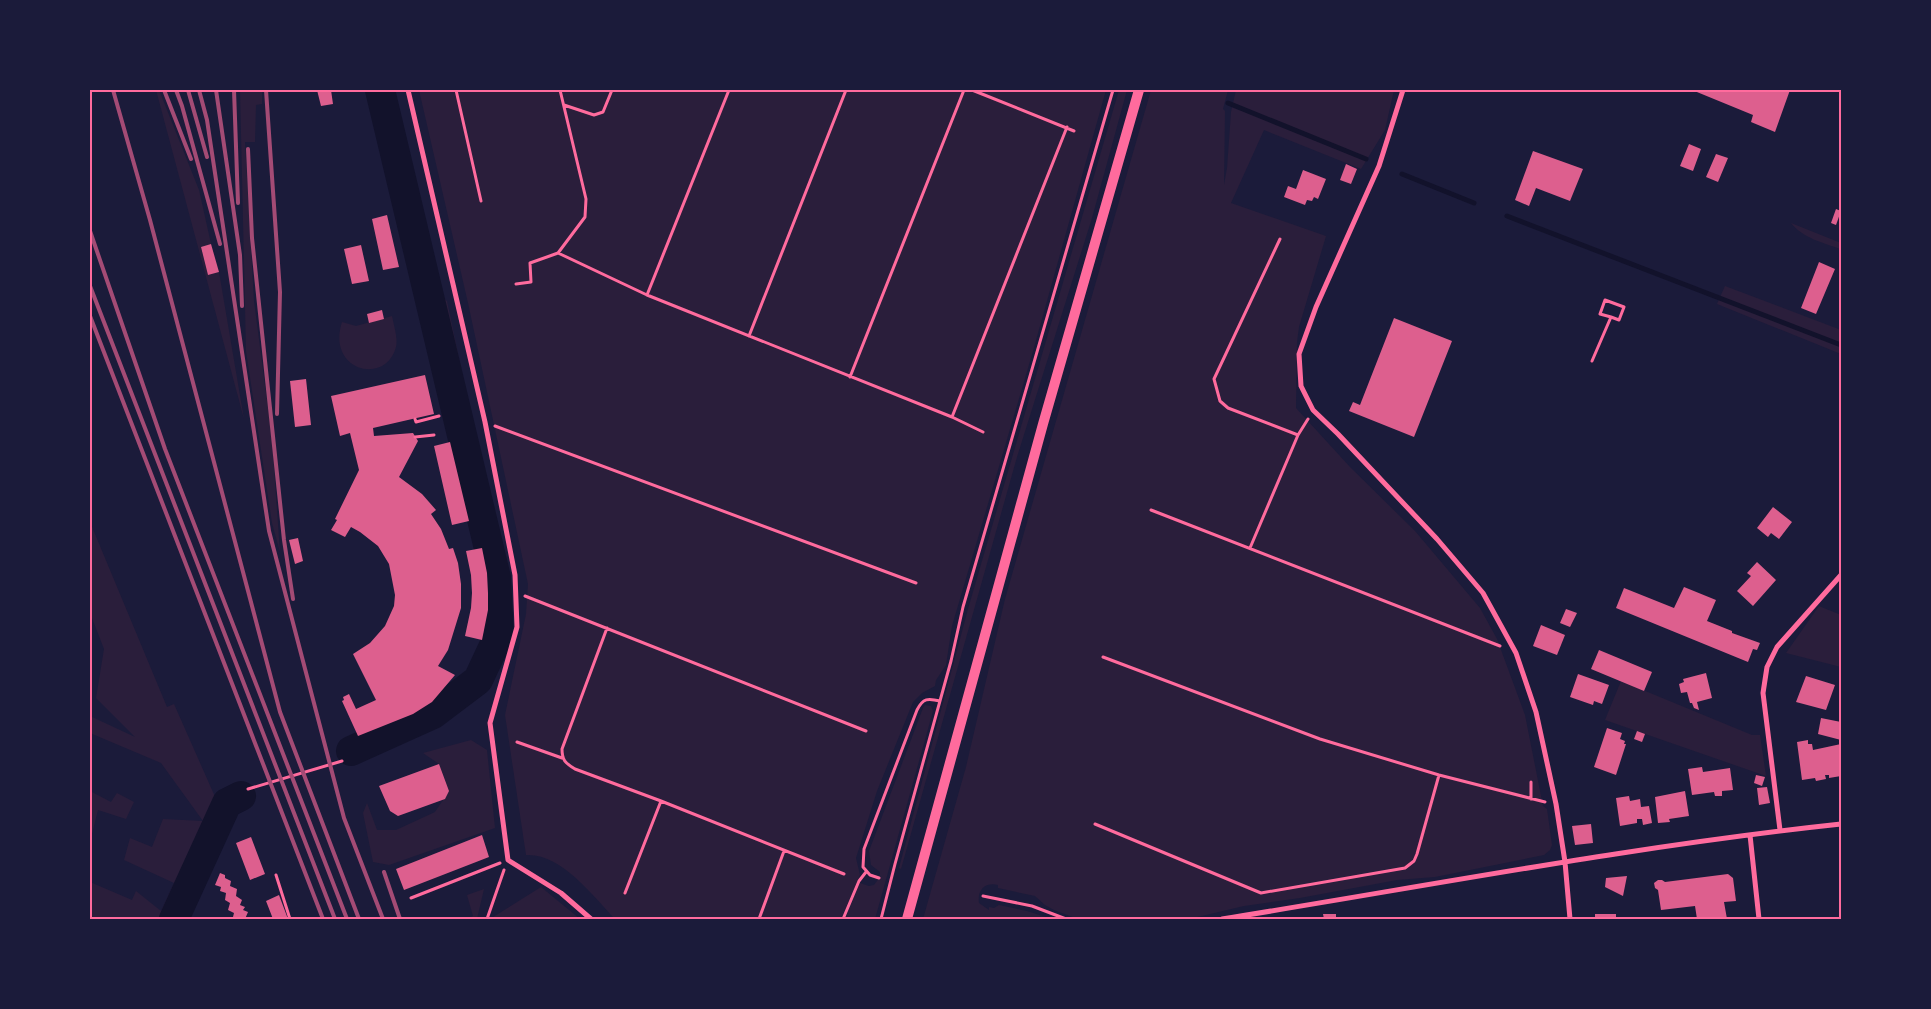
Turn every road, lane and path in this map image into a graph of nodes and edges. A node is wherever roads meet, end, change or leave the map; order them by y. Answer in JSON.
{"nodes":[{"id":1,"x":408,"y":90,"type":"edge"},
{"id":2,"x":456,"y":90,"type":"edge"},
{"id":3,"x":560,"y":90,"type":"edge"},
{"id":4,"x":612,"y":90,"type":"edge"},
{"id":5,"x":729,"y":90,"type":"edge"},
{"id":6,"x":846,"y":90,"type":"edge"},
{"id":7,"x":964,"y":90,"type":"edge"},
{"id":8,"x":972,"y":90,"type":"edge"},
{"id":9,"x":1113,"y":90,"type":"edge"},
{"id":10,"x":1138,"y":90,"type":"edge"},
{"id":11,"x":1404,"y":90,"type":"edge"},
{"id":12,"x":564,"y":105,"type":"junction"},
{"id":13,"x":1067,"y":128,"type":"junction"},
{"id":14,"x":1074,"y":132,"type":"dead end"},
{"id":15,"x":481,"y":201,"type":"dead end"},
{"id":16,"x":1280,"y":239,"type":"dead end"},
{"id":17,"x":558,"y":253,"type":"junction"},
{"id":18,"x":516,"y":284,"type":"dead end"},
{"id":19,"x":647,"y":295,"type":"junction"},
{"id":20,"x":1611,"y":317,"type":"junction"},
{"id":21,"x":749,"y":336,"type":"junction"},
{"id":22,"x":1592,"y":361,"type":"dead end"},
{"id":23,"x":850,"y":377,"type":"junction"},
{"id":24,"x":1313,"y":410,"type":"junction"},
{"id":25,"x":439,"y":416,"type":"dead end"},
{"id":26,"x":952,"y":417,"type":"junction"},
{"id":27,"x":415,"y":418,"type":"dead end"},
{"id":28,"x":485,"y":422,"type":"junction"},
{"id":29,"x":983,"y":432,"type":"dead end"},
{"id":30,"x":434,"y":435,"type":"dead end"},
{"id":31,"x":1298,"y":435,"type":"junction"},
{"id":32,"x":416,"y":437,"type":"dead end"},
{"id":33,"x":1151,"y":510,"type":"dead end"},
{"id":34,"x":1250,"y":548,"type":"junction"},
{"id":35,"x":1841,"y":576,"type":"edge"},
{"id":36,"x":916,"y":583,"type":"dead end"},
{"id":37,"x":515,"y":592,"type":"junction"},
{"id":38,"x":607,"y":628,"type":"junction"},
{"id":39,"x":1516,"y":652,"type":"junction"},
{"id":40,"x":1103,"y":657,"type":"dead end"},
{"id":41,"x":940,"y":701,"type":"junction"},
{"id":42,"x":866,"y":731,"type":"dead end"},
{"id":43,"x":517,"y":742,"type":"dead end"},
{"id":44,"x":562,"y":758,"type":"junction"},
{"id":45,"x":342,"y":761,"type":"dead end"},
{"id":46,"x":1439,"y":775,"type":"junction"},
{"id":47,"x":1531,"y":782,"type":"dead end"},
{"id":48,"x":248,"y":789,"type":"dead end"},
{"id":49,"x":1531,"y":799,"type":"junction"},
{"id":50,"x":661,"y":801,"type":"junction"},
{"id":51,"x":1556,"y":804,"type":"junction"},
{"id":52,"x":1095,"y":824,"type":"dead end"},
{"id":53,"x":1841,"y":824,"type":"edge"},
{"id":54,"x":1780,"y":830,"type":"junction"},
{"id":55,"x":1750,"y":835,"type":"junction"},
{"id":56,"x":784,"y":851,"type":"junction"},
{"id":57,"x":508,"y":860,"type":"junction"},
{"id":58,"x":1565,"y":862,"type":"junction"},
{"id":59,"x":866,"y":872,"type":"junction"},
{"id":60,"x":844,"y":874,"type":"dead end"},
{"id":61,"x":276,"y":875,"type":"dead end"},
{"id":62,"x":879,"y":878,"type":"dead end"},
{"id":63,"x":625,"y":893,"type":"dead end"},
{"id":64,"x":983,"y":896,"type":"dead end"},
{"id":65,"x":411,"y":898,"type":"dead end"},
{"id":66,"x":290,"y":919,"type":"edge"},
{"id":67,"x":487,"y":919,"type":"edge"},
{"id":68,"x":591,"y":919,"type":"edge"},
{"id":69,"x":759,"y":919,"type":"edge"},
{"id":70,"x":843,"y":919,"type":"edge"},
{"id":71,"x":881,"y":919,"type":"edge"},
{"id":72,"x":907,"y":919,"type":"edge"},
{"id":73,"x":1066,"y":919,"type":"edge"},
{"id":74,"x":1222,"y":919,"type":"edge"},
{"id":75,"x":1570,"y":919,"type":"edge"},
{"id":76,"x":1759,"y":919,"type":"edge"}],
"edges":[{"from":1,"to":28,"type":"street"},
{"from":2,"to":15,"type":"path"},
{"from":3,"to":12,"type":"path"},
{"from":4,"to":12,"type":"path"},
{"from":5,"to":19,"type":"path"},
{"from":6,"to":21,"type":"path"},
{"from":7,"to":23,"type":"path"},
{"from":8,"to":13,"type":"path"},
{"from":9,"to":41,"type":"path"},
{"from":10,"to":72,"type":"main road"},
{"from":11,"to":24,"type":"street"},
{"from":12,"to":17,"type":"path"},
{"from":13,"to":14,"type":"path"},
{"from":13,"to":26,"type":"path"},
{"from":16,"to":31,"type":"path"},
{"from":17,"to":18,"type":"path"},
{"from":17,"to":19,"type":"path"},
{"from":19,"to":21,"type":"path"},
{"from":20,"to":20,"type":"path"},
{"from":20,"to":22,"type":"path"},
{"from":21,"to":23,"type":"path"},
{"from":23,"to":26,"type":"path"},
{"from":24,"to":31,"type":"path"},
{"from":24,"to":39,"type":"street"},
{"from":25,"to":27,"type":"path"},
{"from":26,"to":29,"type":"path"},
{"from":28,"to":36,"type":"path"},
{"from":28,"to":37,"type":"street"},
{"from":30,"to":32,"type":"path"},
{"from":31,"to":34,"type":"path"},
{"from":33,"to":34,"type":"path"},
{"from":34,"to":39,"type":"path"},
{"from":35,"to":54,"type":"street"},
{"from":37,"to":38,"type":"path"},
{"from":37,"to":57,"type":"street"},
{"from":38,"to":42,"type":"path"},
{"from":38,"to":44,"type":"path"},
{"from":39,"to":51,"type":"street"},
{"from":40,"to":46,"type":"path"},
{"from":41,"to":59,"type":"path"},
{"from":41,"to":71,"type":"path"},
{"from":43,"to":44,"type":"path"},
{"from":44,"to":50,"type":"path"},
{"from":45,"to":48,"type":"path"},
{"from":46,"to":49,"type":"path"},
{"from":46,"to":52,"type":"path"},
{"from":47,"to":49,"type":"path"},
{"from":49,"to":51,"type":"path"},
{"from":50,"to":56,"type":"path"},
{"from":50,"to":63,"type":"path"},
{"from":51,"to":58,"type":"street"},
{"from":53,"to":54,"type":"street"},
{"from":54,"to":55,"type":"street"},
{"from":55,"to":58,"type":"street"},
{"from":55,"to":76,"type":"street"},
{"from":56,"to":60,"type":"path"},
{"from":56,"to":69,"type":"path"},
{"from":57,"to":65,"type":"path"},
{"from":57,"to":67,"type":"path"},
{"from":57,"to":68,"type":"street"},
{"from":58,"to":74,"type":"street"},
{"from":58,"to":75,"type":"street"},
{"from":59,"to":62,"type":"path"},
{"from":59,"to":70,"type":"path"},
{"from":61,"to":66,"type":"path"},
{"from":64,"to":73,"type":"path"}]}
